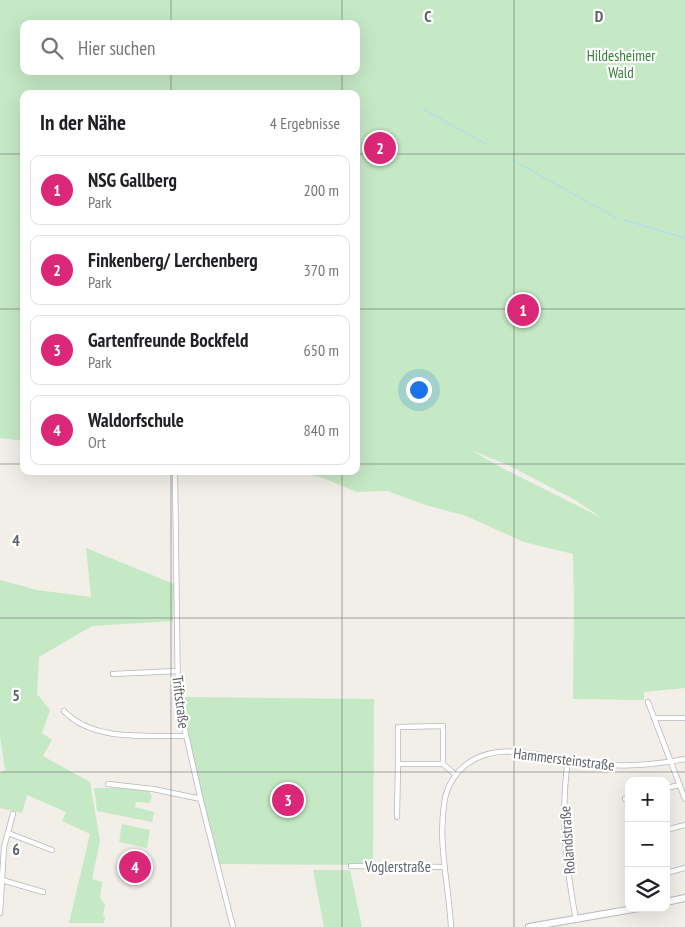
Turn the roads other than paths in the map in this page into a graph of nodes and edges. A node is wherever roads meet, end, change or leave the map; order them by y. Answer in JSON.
{"nodes":[{"id":1,"x":175,"y":475,"type":"edge"},
{"id":2,"x":177,"y":671,"type":"junction"},
{"id":3,"x":113,"y":674,"type":"dead end"},
{"id":4,"x":648,"y":702,"type":"dead end"},
{"id":5,"x":64,"y":711,"type":"dead end"},
{"id":6,"x":654,"y":718,"type":"junction"},
{"id":7,"x":685,"y":718,"type":"edge"},
{"id":8,"x":186,"y":736,"type":"junction"},
{"id":9,"x":685,"y":759,"type":"edge"},
{"id":10,"x":568,"y":760,"type":"junction"},
{"id":11,"x":671,"y":762,"type":"junction"},
{"id":12,"x":398,"y":764,"type":"junction"},
{"id":13,"x":443,"y":764,"type":"junction"},
{"id":14,"x":456,"y":775,"type":"junction"},
{"id":15,"x":108,"y":784,"type":"dead end"},
{"id":16,"x":680,"y":784,"type":"junction"},
{"id":17,"x":670,"y":787,"type":"edge"},
{"id":18,"x":684,"y":790,"type":"edge"},
{"id":19,"x":201,"y":799,"type":"junction"},
{"id":20,"x":685,"y":799,"type":"edge"},
{"id":21,"x":13,"y":814,"type":"dead end"},
{"id":22,"x":397,"y":817,"type":"dead end"},
{"id":23,"x":685,"y":825,"type":"edge"},
{"id":24,"x":670,"y":829,"type":"edge"},
{"id":25,"x":8,"y":833,"type":"junction"},
{"id":26,"x":52,"y":850,"type":"dead end"},
{"id":27,"x":350,"y":866,"type":"dead end"},
{"id":28,"x":445,"y":867,"type":"junction"},
{"id":29,"x":685,"y":868,"type":"edge"},
{"id":30,"x":670,"y":872,"type":"edge"},
{"id":31,"x":2,"y":880,"type":"junction"},
{"id":32,"x":43,"y":892,"type":"dead end"},
{"id":33,"x":685,"y":898,"type":"edge"},
{"id":34,"x":670,"y":901,"type":"edge"},
{"id":35,"x":625,"y":911,"type":"edge"},
{"id":36,"x":0,"y":913,"type":"edge"},
{"id":37,"x":576,"y":920,"type":"junction"},
{"id":38,"x":233,"y":927,"type":"edge"},
{"id":39,"x":451,"y":927,"type":"edge"},
{"id":40,"x":529,"y":927,"type":"edge"}],
"edges":[{"from":1,"to":2,"type":"street","name":"Triftstraße"},
{"from":2,"to":3,"type":"street"},
{"from":2,"to":8,"type":"street","name":"Triftstraße"},
{"from":4,"to":6,"type":"street"},
{"from":5,"to":8,"type":"street"},
{"from":6,"to":7,"type":"street"},
{"from":6,"to":11,"type":"street"},
{"from":8,"to":19,"type":"street","name":"Triftstraße"},
{"from":9,"to":11,"type":"street","name":"Hammersteinstraße"},
{"from":10,"to":11,"type":"street","name":"Hammersteinstraße"},
{"from":10,"to":14,"type":"street","name":"Hammersteinstraße"},
{"from":10,"to":37,"type":"street","name":"Rolandstraße"},
{"from":11,"to":16,"type":"street"},
{"from":12,"to":13,"type":"street"},
{"from":12,"to":13,"type":"street"},
{"from":12,"to":22,"type":"street"},
{"from":13,"to":14,"type":"street"},
{"from":14,"to":28,"type":"street","name":"Hammersteinstraße"},
{"from":15,"to":19,"type":"street"},
{"from":16,"to":17,"type":"street"},
{"from":16,"to":18,"type":"street"},
{"from":18,"to":20,"type":"street"},
{"from":19,"to":38,"type":"street","name":"Triftstraße"},
{"from":21,"to":25,"type":"street"},
{"from":23,"to":24,"type":"street"},
{"from":25,"to":26,"type":"street"},
{"from":25,"to":31,"type":"street"},
{"from":27,"to":28,"type":"street","name":"Voglerstraße"},
{"from":28,"to":39,"type":"street","name":"Hammersteinstraße"},
{"from":29,"to":30,"type":"street"},
{"from":31,"to":32,"type":"street"},
{"from":31,"to":36,"type":"street"},
{"from":33,"to":34,"type":"street"},
{"from":35,"to":37,"type":"street"},
{"from":37,"to":40,"type":"street"}]}
